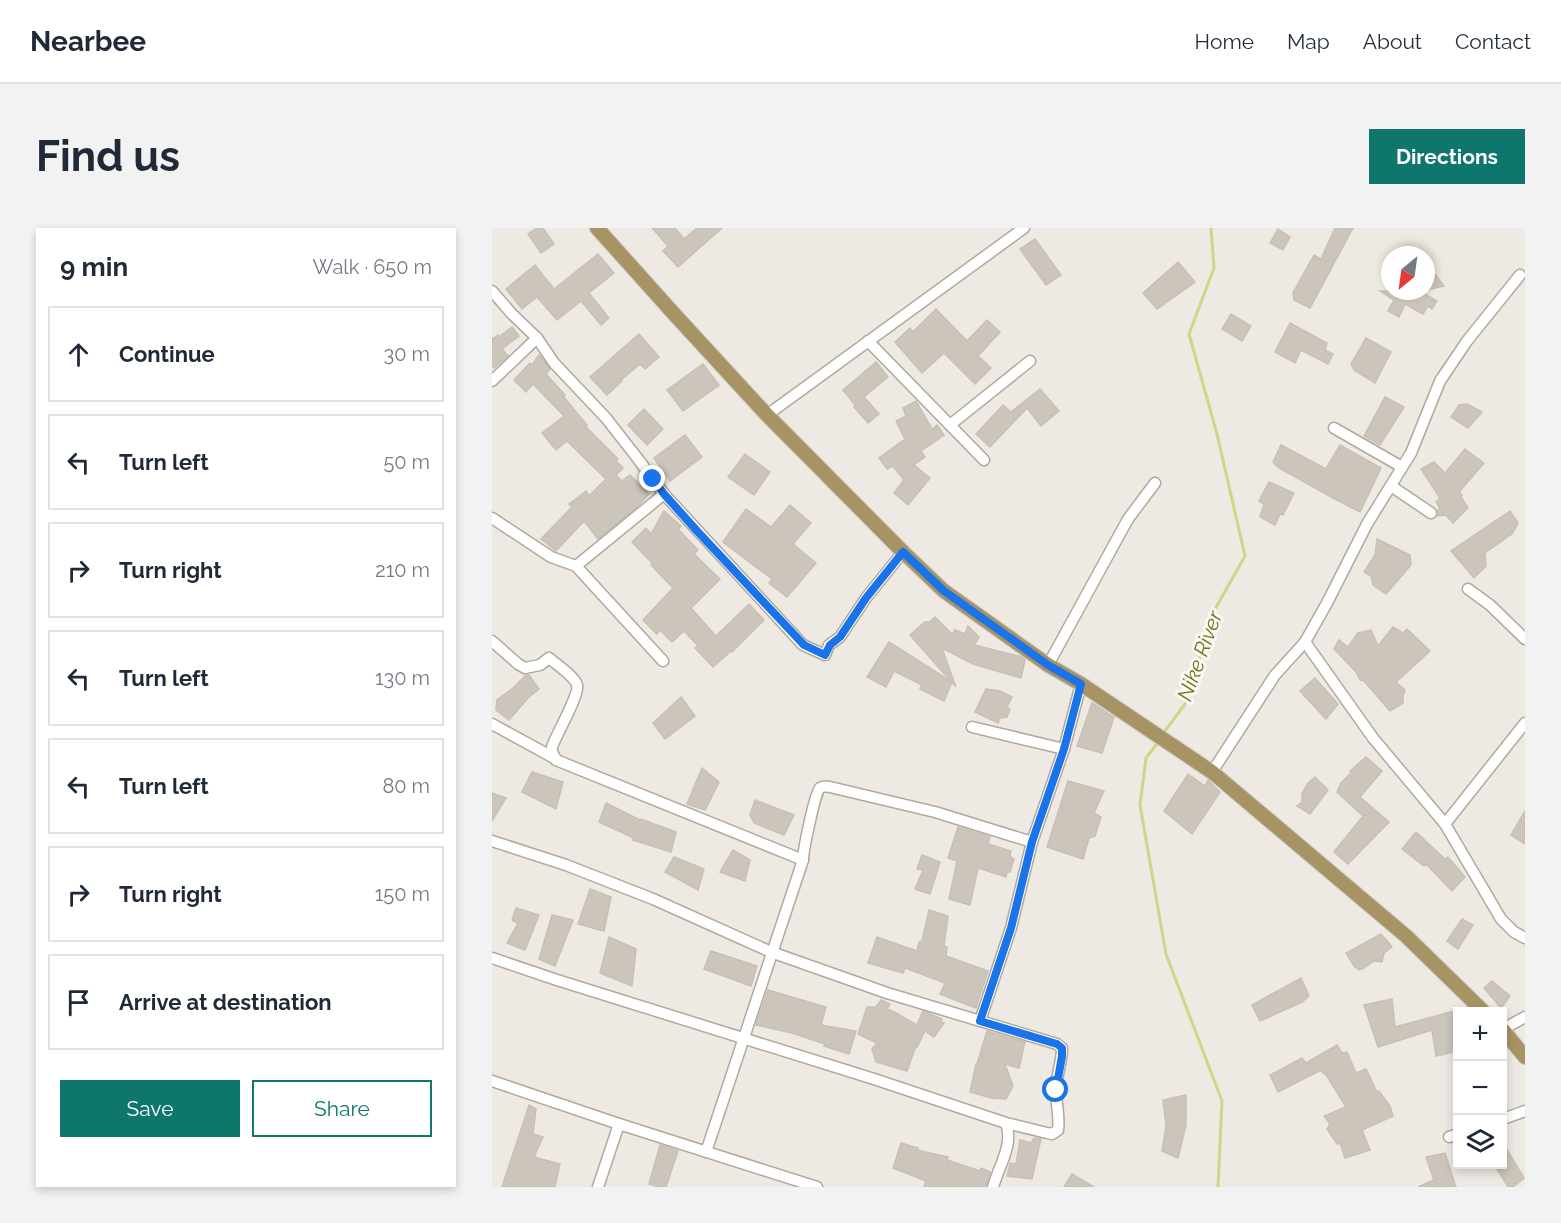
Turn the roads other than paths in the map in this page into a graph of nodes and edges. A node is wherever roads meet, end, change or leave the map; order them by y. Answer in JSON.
{"nodes":[{"id":1,"x":597,"y":228,"type":"edge"},
{"id":2,"x":1023,"y":228,"type":"edge"},
{"id":3,"x":1520,"y":275,"type":"dead end"},
{"id":4,"x":492,"y":291,"type":"edge"},
{"id":5,"x":537,"y":338,"type":"junction"},
{"id":6,"x":868,"y":341,"type":"junction"},
{"id":7,"x":1030,"y":361,"type":"dead end"},
{"id":8,"x":492,"y":381,"type":"edge"},
{"id":9,"x":767,"y":415,"type":"junction"},
{"id":10,"x":950,"y":425,"type":"junction"},
{"id":11,"x":1334,"y":428,"type":"dead end"},
{"id":12,"x":984,"y":460,"type":"dead end"},
{"id":13,"x":1402,"y":467,"type":"junction"},
{"id":14,"x":1155,"y":483,"type":"dead end"},
{"id":15,"x":1391,"y":486,"type":"junction"},
{"id":16,"x":664,"y":494,"type":"junction"},
{"id":17,"x":1431,"y":513,"type":"dead end"},
{"id":18,"x":492,"y":518,"type":"edge"},
{"id":19,"x":903,"y":552,"type":"junction"},
{"id":20,"x":576,"y":566,"type":"junction"},
{"id":21,"x":1468,"y":589,"type":"dead end"},
{"id":22,"x":1525,"y":639,"type":"edge"},
{"id":23,"x":492,"y":641,"type":"edge"},
{"id":24,"x":1305,"y":642,"type":"junction"},
{"id":25,"x":663,"y":661,"type":"dead end"},
{"id":26,"x":1048,"y":665,"type":"junction"},
{"id":27,"x":1081,"y":684,"type":"junction"},
{"id":28,"x":1525,"y":723,"type":"edge"},
{"id":29,"x":492,"y":724,"type":"edge"},
{"id":30,"x":972,"y":728,"type":"dead end"},
{"id":31,"x":1064,"y":749,"type":"junction"},
{"id":32,"x":556,"y":760,"type":"junction"},
{"id":33,"x":1212,"y":772,"type":"junction"},
{"id":34,"x":1445,"y":824,"type":"junction"},
{"id":35,"x":492,"y":841,"type":"edge"},
{"id":36,"x":1032,"y":842,"type":"junction"},
{"id":37,"x":802,"y":860,"type":"junction"},
{"id":38,"x":1525,"y":938,"type":"edge"},
{"id":39,"x":771,"y":952,"type":"junction"},
{"id":40,"x":492,"y":958,"type":"edge"},
{"id":41,"x":1480,"y":1007,"type":"edge"},
{"id":42,"x":1525,"y":1017,"type":"edge"},
{"id":43,"x":980,"y":1021,"type":"junction"},
{"id":44,"x":1507,"y":1028,"type":"edge"},
{"id":45,"x":1507,"y":1035,"type":"edge"},
{"id":46,"x":744,"y":1039,"type":"junction"},
{"id":47,"x":1525,"y":1057,"type":"edge"},
{"id":48,"x":492,"y":1081,"type":"edge"},
{"id":49,"x":1525,"y":1111,"type":"edge"},
{"id":50,"x":1507,"y":1118,"type":"edge"},
{"id":51,"x":1006,"y":1123,"type":"junction"},
{"id":52,"x":619,"y":1124,"type":"junction"},
{"id":53,"x":706,"y":1152,"type":"junction"},
{"id":54,"x":598,"y":1187,"type":"edge"},
{"id":55,"x":817,"y":1187,"type":"edge"},
{"id":56,"x":993,"y":1187,"type":"edge"}],
"edges":[{"from":1,"to":9,"type":"main road"},
{"from":2,"to":6,"type":"street"},
{"from":3,"to":13,"type":"street"},
{"from":4,"to":5,"type":"street"},
{"from":5,"to":8,"type":"street"},
{"from":5,"to":16,"type":"street"},
{"from":6,"to":9,"type":"street"},
{"from":6,"to":10,"type":"street"},
{"from":7,"to":10,"type":"street"},
{"from":9,"to":19,"type":"main road"},
{"from":10,"to":12,"type":"street"},
{"from":11,"to":13,"type":"street"},
{"from":13,"to":15,"type":"street"},
{"from":14,"to":26,"type":"street"},
{"from":15,"to":17,"type":"street"},
{"from":15,"to":24,"type":"street"},
{"from":16,"to":19,"type":"street"},
{"from":16,"to":20,"type":"street"},
{"from":18,"to":20,"type":"street"},
{"from":19,"to":26,"type":"main road"},
{"from":20,"to":25,"type":"street"},
{"from":21,"to":22,"type":"street"},
{"from":23,"to":32,"type":"street"},
{"from":24,"to":33,"type":"street"},
{"from":24,"to":34,"type":"street"},
{"from":26,"to":27,"type":"main road"},
{"from":27,"to":31,"type":"street"},
{"from":27,"to":33,"type":"main road"},
{"from":28,"to":34,"type":"street"},
{"from":29,"to":32,"type":"street"},
{"from":30,"to":31,"type":"street"},
{"from":31,"to":36,"type":"street"},
{"from":32,"to":37,"type":"street"},
{"from":33,"to":41,"type":"main road"},
{"from":34,"to":38,"type":"street"},
{"from":35,"to":39,"type":"street"},
{"from":36,"to":37,"type":"street"},
{"from":36,"to":43,"type":"street"},
{"from":37,"to":39,"type":"street"},
{"from":39,"to":43,"type":"street"},
{"from":39,"to":46,"type":"street"},
{"from":40,"to":46,"type":"street"},
{"from":42,"to":44,"type":"street"},
{"from":43,"to":51,"type":"street"},
{"from":45,"to":47,"type":"main road"},
{"from":46,"to":51,"type":"street"},
{"from":46,"to":53,"type":"street"},
{"from":48,"to":52,"type":"street"},
{"from":49,"to":50,"type":"street"},
{"from":51,"to":56,"type":"street"},
{"from":52,"to":53,"type":"street"},
{"from":52,"to":54,"type":"street"},
{"from":53,"to":55,"type":"street"}]}
